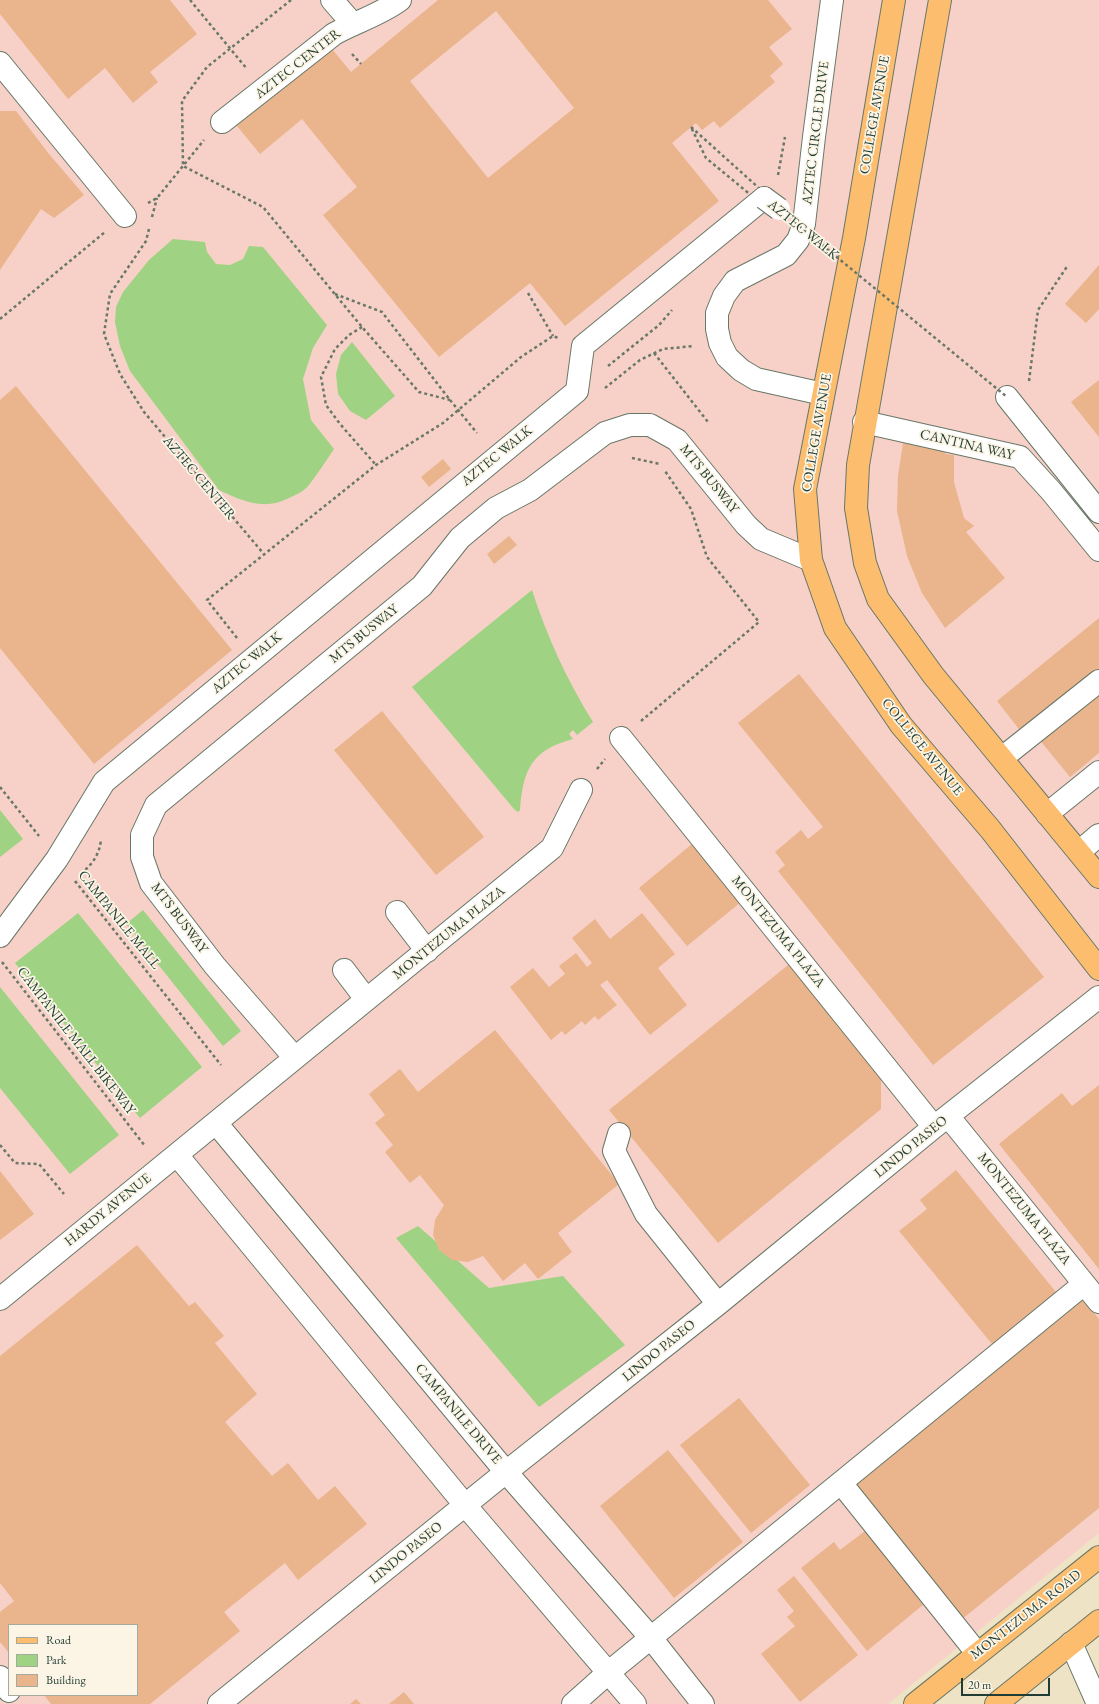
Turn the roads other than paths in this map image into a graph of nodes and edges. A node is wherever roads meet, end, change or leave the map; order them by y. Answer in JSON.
{"nodes":[{"id":1,"x":332,"y":0,"type":"edge"},
{"id":2,"x":400,"y":0,"type":"edge"},
{"id":3,"x":832,"y":0,"type":"edge"},
{"id":4,"x":894,"y":0,"type":"edge"},
{"id":5,"x":940,"y":0,"type":"edge"},
{"id":6,"x":352,"y":23,"type":"junction"},
{"id":7,"x":0,"y":63,"type":"edge"},
{"id":8,"x":222,"y":122,"type":"dead end"},
{"id":9,"x":779,"y":209,"type":"road end"},
{"id":10,"x":125,"y":216,"type":"dead end"},
{"id":11,"x":823,"y":394,"type":"junction"},
{"id":12,"x":1007,"y":397,"type":"road end"},
{"id":13,"x":864,"y":422,"type":"junction"},
{"id":14,"x":1099,"y":512,"type":"edge"},
{"id":15,"x":1099,"y":550,"type":"edge"},
{"id":16,"x":811,"y":560,"type":"junction"},
{"id":17,"x":1099,"y":681,"type":"edge"},
{"id":18,"x":621,"y":738,"type":"road end"},
{"id":19,"x":1002,"y":758,"type":"junction"},
{"id":20,"x":1099,"y":772,"type":"edge"},
{"id":21,"x":581,"y":790,"type":"road end"},
{"id":22,"x":1047,"y":814,"type":"junction"},
{"id":23,"x":1099,"y":835,"type":"edge"},
{"id":24,"x":1078,"y":852,"type":"junction"},
{"id":25,"x":1099,"y":877,"type":"edge"},
{"id":26,"x":397,"y":912,"type":"dead end"},
{"id":27,"x":0,"y":936,"type":"edge"},
{"id":28,"x":427,"y":951,"type":"junction"},
{"id":29,"x":1099,"y":969,"type":"edge"},
{"id":30,"x":344,"y":970,"type":"dead end"},
{"id":31,"x":1099,"y":997,"type":"edge"},
{"id":32,"x":366,"y":1000,"type":"junction"},
{"id":33,"x":295,"y":1058,"type":"junction"},
{"id":34,"x":941,"y":1121,"type":"junction"},
{"id":35,"x":216,"y":1123,"type":"junction"},
{"id":36,"x":619,"y":1134,"type":"dead end"},
{"id":37,"x":177,"y":1156,"type":"junction"},
{"id":38,"x":1084,"y":1284,"type":"junction"},
{"id":39,"x":0,"y":1299,"type":"edge"},
{"id":40,"x":1099,"y":1302,"type":"edge"},
{"id":41,"x":718,"y":1304,"type":"junction"},
{"id":42,"x":506,"y":1472,"type":"junction"},
{"id":43,"x":842,"y":1483,"type":"junction"},
{"id":44,"x":465,"y":1505,"type":"junction"},
{"id":45,"x":1099,"y":1557,"type":"edge"},
{"id":46,"x":1099,"y":1621,"type":"edge"},
{"id":47,"x":651,"y":1638,"type":"junction"},
{"id":48,"x":1071,"y":1643,"type":"junction"},
{"id":49,"x":977,"y":1653,"type":"junction"},
{"id":50,"x":609,"y":1672,"type":"junction"},
{"id":51,"x":0,"y":1677,"type":"edge"},
{"id":52,"x":8,"y":1689,"type":"edge"},
{"id":53,"x":218,"y":1704,"type":"edge"},
{"id":54,"x":573,"y":1704,"type":"edge"},
{"id":55,"x":635,"y":1704,"type":"edge"},
{"id":56,"x":703,"y":1704,"type":"edge"},
{"id":57,"x":915,"y":1704,"type":"edge"},
{"id":58,"x":996,"y":1704,"type":"edge"},
{"id":59,"x":1098,"y":1704,"type":"edge"}],
"edges":[{"from":1,"to":6,"type":"street"},
{"from":2,"to":6,"type":"street","name":"AZTEC CENTER"},
{"from":3,"to":11,"type":"street","name":"AZTEC CIRCLE DRIVE"},
{"from":4,"to":11,"type":"main road","name":"COLLEGE AVENUE"},
{"from":5,"to":13,"type":"main road"},
{"from":6,"to":8,"type":"street","name":"AZTEC CENTER"},
{"from":7,"to":10,"type":"street"},
{"from":9,"to":27,"type":"street","name":"AZTEC WALK","bridge":true},
{"from":11,"to":16,"type":"main road","name":"COLLEGE AVENUE"},
{"from":12,"to":14,"type":"street"},
{"from":13,"to":15,"type":"street","name":"CANTINA WAY"},
{"from":13,"to":19,"type":"main road"},
{"from":16,"to":29,"type":"main road","name":"COLLEGE AVENUE"},
{"from":16,"to":33,"type":"street","name":"MTS BUSWAY"},
{"from":17,"to":19,"type":"street"},
{"from":18,"to":34,"type":"street","name":"MONTEZUMA PLAZA"},
{"from":19,"to":22,"type":"main road"},
{"from":20,"to":22,"type":"street"},
{"from":21,"to":28,"type":"street","name":"MONTEZUMA PLAZA"},
{"from":22,"to":24,"type":"main road"},
{"from":23,"to":24,"type":"street"},
{"from":24,"to":25,"type":"main road"},
{"from":26,"to":28,"type":"street"},
{"from":28,"to":32,"type":"street","name":"MONTEZUMA PLAZA"},
{"from":30,"to":32,"type":"street"},
{"from":31,"to":34,"type":"street","name":"LINDO PASEO"},
{"from":32,"to":33,"type":"street","name":"MONTEZUMA PLAZA"},
{"from":33,"to":35,"type":"street","name":"MONTEZUMA PLAZA"},
{"from":34,"to":38,"type":"street","name":"MONTEZUMA PLAZA"},
{"from":34,"to":41,"type":"street","name":"LINDO PASEO"},
{"from":35,"to":37,"type":"street","name":"HARDY AVENUE"},
{"from":35,"to":42,"type":"street","name":"CAMPANILE DRIVE"},
{"from":36,"to":41,"type":"street"},
{"from":37,"to":39,"type":"street","name":"HARDY AVENUE"},
{"from":37,"to":44,"type":"street"},
{"from":38,"to":40,"type":"street","name":"MONTEZUMA PLAZA"},
{"from":38,"to":43,"type":"street"},
{"from":41,"to":42,"type":"street","name":"LINDO PASEO"},
{"from":42,"to":44,"type":"street","name":"LINDO PASEO"},
{"from":42,"to":47,"type":"street","name":"CAMPANILE DRIVE"},
{"from":43,"to":47,"type":"street"},
{"from":43,"to":49,"type":"street"},
{"from":44,"to":50,"type":"street"},
{"from":44,"to":53,"type":"street","name":"LINDO PASEO"},
{"from":45,"to":49,"type":"main road","name":"MONTEZUMA ROAD"},
{"from":46,"to":48,"type":"main road"},
{"from":47,"to":50,"type":"street"},
{"from":47,"to":56,"type":"street","name":"CAMPANILE DRIVE"},
{"from":48,"to":58,"type":"main road"},
{"from":48,"to":59,"type":"street"},
{"from":49,"to":57,"type":"main road","name":"MONTEZUMA ROAD"},
{"from":50,"to":54,"type":"street"},
{"from":50,"to":55,"type":"street"},
{"from":51,"to":52,"type":"street"}]}
